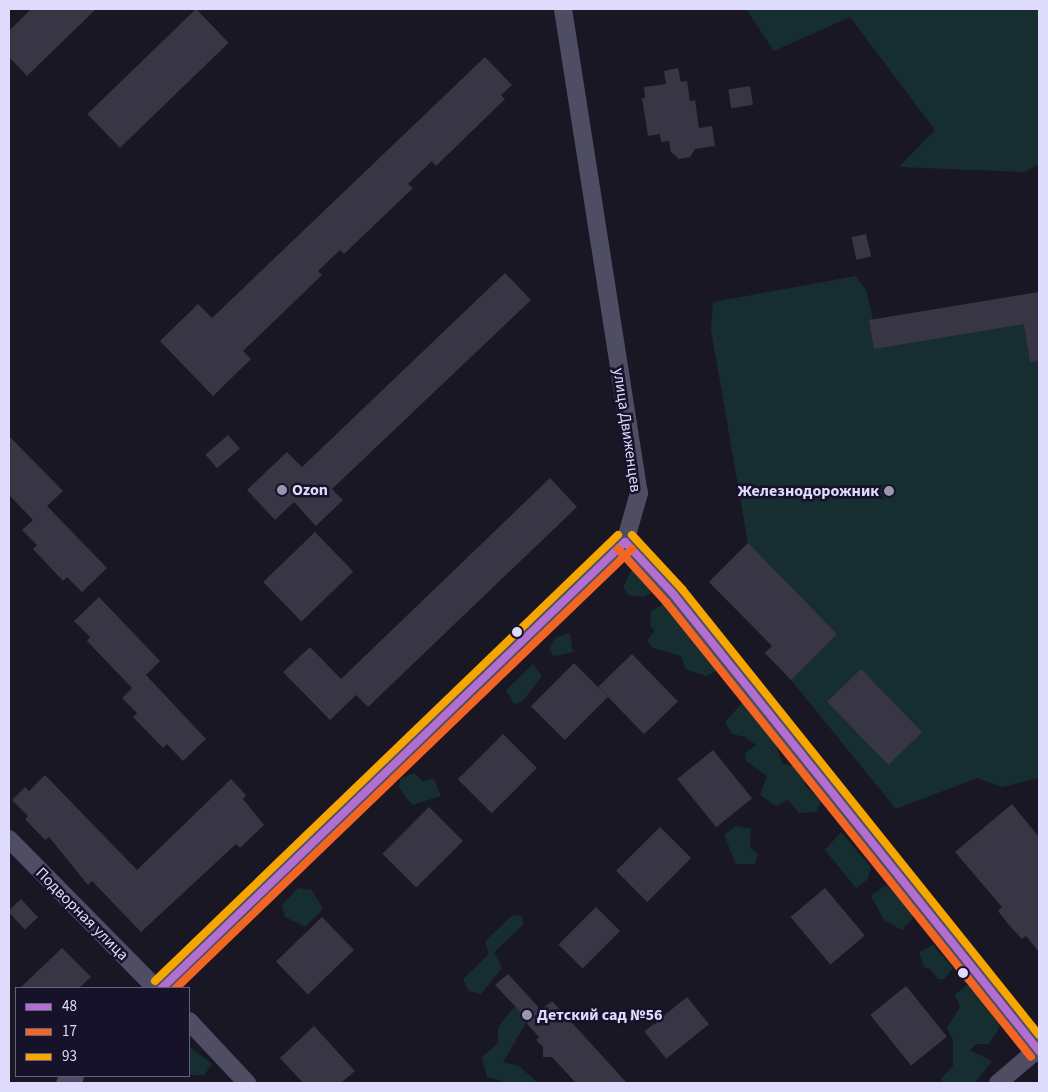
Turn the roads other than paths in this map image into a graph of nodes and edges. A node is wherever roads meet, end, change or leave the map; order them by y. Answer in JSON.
{"nodes":[{"id":1,"x":563,"y":9,"type":"edge"},
{"id":2,"x":625,"y":542,"type":"junction"},
{"id":3,"x":9,"y":839,"type":"edge"},
{"id":4,"x":155,"y":987,"type":"edge"},
{"id":5,"x":163,"y":987,"type":"edge"},
{"id":6,"x":190,"y":1022,"type":"edge"},
{"id":7,"x":1039,"y":1050,"type":"edge"},
{"id":8,"x":247,"y":1083,"type":"edge"},
{"id":9,"x":998,"y":1083,"type":"edge"}],
"edges":[{"from":1,"to":2,"type":"street","name":"улица Движенцев"},
{"from":2,"to":5,"type":"street"},
{"from":2,"to":7,"type":"street"},
{"from":3,"to":4,"type":"street","name":"Подворная улица"},
{"from":6,"to":8,"type":"street"},
{"from":7,"to":9,"type":"street"}]}
